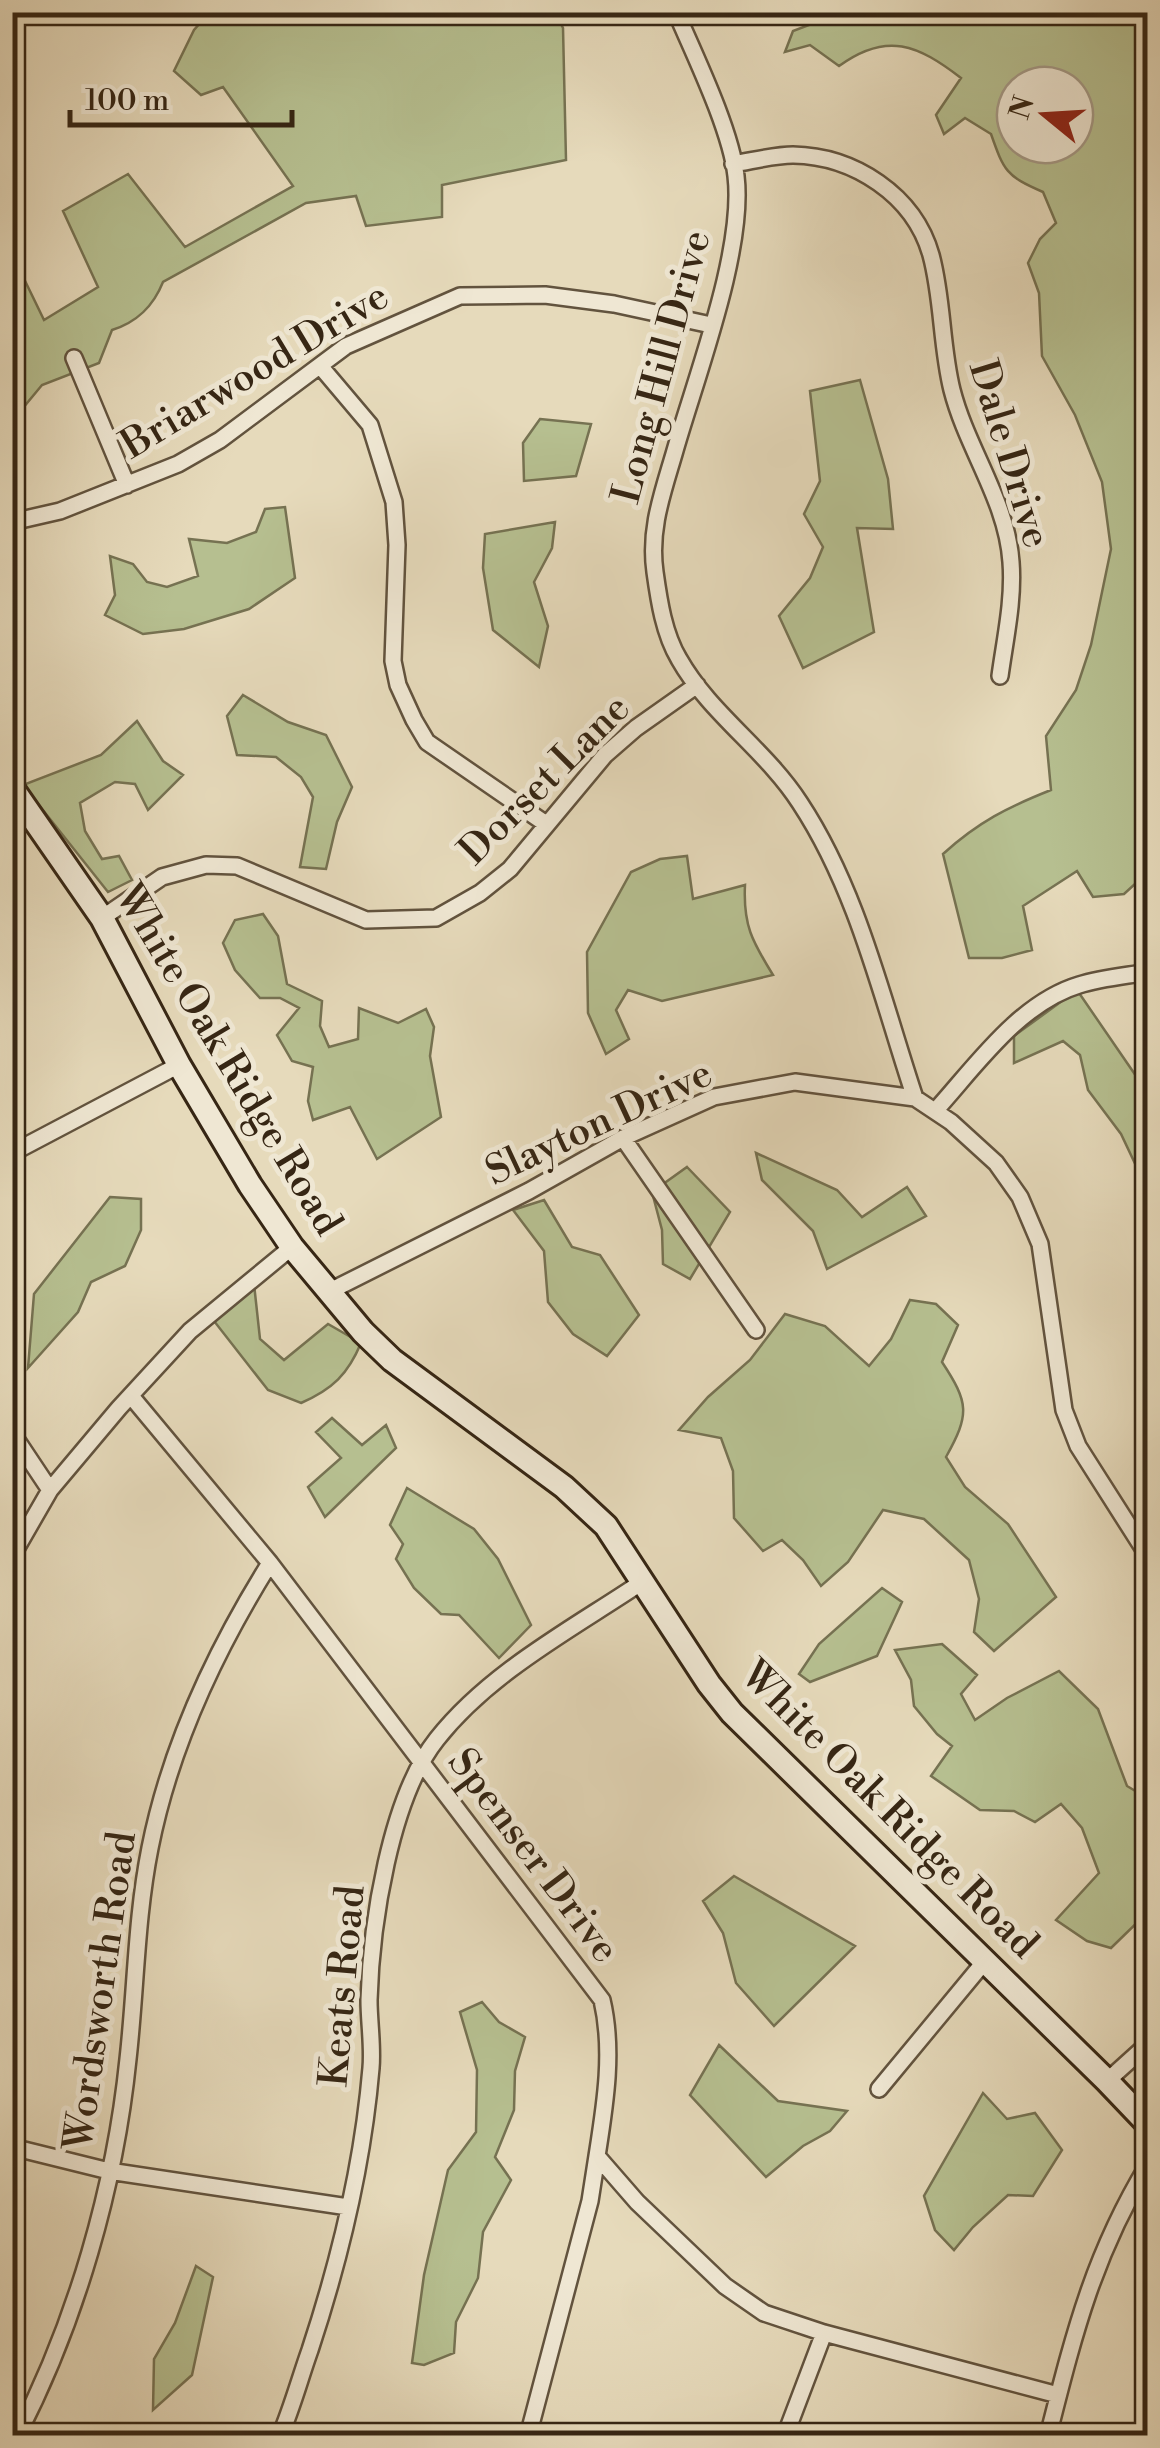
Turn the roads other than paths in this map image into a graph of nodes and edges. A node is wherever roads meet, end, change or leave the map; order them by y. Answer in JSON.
{"nodes":[{"id":1,"x":676,"y":12,"type":"edge"},
{"id":2,"x":733,"y":164,"type":"junction"},
{"id":3,"x":711,"y":325,"type":"junction"},
{"id":4,"x":74,"y":358,"type":"dead end"},
{"id":5,"x":321,"y":366,"type":"junction"},
{"id":6,"x":127,"y":486,"type":"junction"},
{"id":7,"x":12,"y":522,"type":"edge"},
{"id":8,"x":1000,"y":676,"type":"dead end"},
{"id":9,"x":697,"y":685,"type":"junction"},
{"id":10,"x":12,"y":788,"type":"edge"},
{"id":11,"x":546,"y":824,"type":"junction"},
{"id":12,"x":102,"y":918,"type":"junction"},
{"id":13,"x":1148,"y":972,"type":"edge"},
{"id":14,"x":179,"y":1065,"type":"junction"},
{"id":15,"x":915,"y":1098,"type":"junction"},
{"id":16,"x":935,"y":1112,"type":"junction"},
{"id":17,"x":624,"y":1138,"type":"junction"},
{"id":18,"x":12,"y":1153,"type":"edge"},
{"id":19,"x":292,"y":1248,"type":"junction"},
{"id":20,"x":328,"y":1292,"type":"junction"},
{"id":21,"x":756,"y":1330,"type":"dead end"},
{"id":22,"x":131,"y":1396,"type":"junction"},
{"id":23,"x":12,"y":1433,"type":"edge"},
{"id":24,"x":50,"y":1490,"type":"junction"},
{"id":25,"x":12,"y":1556,"type":"edge"},
{"id":26,"x":1148,"y":1556,"type":"edge"},
{"id":27,"x":270,"y":1563,"type":"junction"},
{"id":28,"x":642,"y":1582,"type":"junction"},
{"id":29,"x":421,"y":1762,"type":"junction"},
{"id":30,"x":985,"y":1961,"type":"junction"},
{"id":31,"x":1148,"y":2044,"type":"edge"},
{"id":32,"x":1108,"y":2081,"type":"junction"},
{"id":33,"x":879,"y":2089,"type":"dead end"},
{"id":34,"x":1148,"y":2124,"type":"edge"},
{"id":35,"x":12,"y":2148,"type":"edge"},
{"id":36,"x":597,"y":2156,"type":"junction"},
{"id":37,"x":1148,"y":2165,"type":"edge"},
{"id":38,"x":110,"y":2171,"type":"junction"},
{"id":39,"x":348,"y":2207,"type":"junction"},
{"id":40,"x":824,"y":2332,"type":"junction"},
{"id":41,"x":1058,"y":2396,"type":"junction"},
{"id":42,"x":17,"y":2436,"type":"edge"},
{"id":43,"x":280,"y":2436,"type":"edge"},
{"id":44,"x":528,"y":2436,"type":"edge"},
{"id":45,"x":786,"y":2436,"type":"edge"},
{"id":46,"x":1048,"y":2436,"type":"edge"}],
"edges":[{"from":1,"to":2,"type":"street","name":"Long Hill Drive"},
{"from":2,"to":3,"type":"street","name":"Long Hill Drive"},
{"from":2,"to":8,"type":"street","name":"Dale Drive"},
{"from":3,"to":5,"type":"street","name":"Briarwood Drive"},
{"from":3,"to":9,"type":"street","name":"Long Hill Drive"},
{"from":4,"to":6,"type":"street"},
{"from":5,"to":6,"type":"street","name":"Briarwood Drive"},
{"from":5,"to":11,"type":"street"},
{"from":6,"to":7,"type":"street","name":"Briarwood Drive"},
{"from":9,"to":11,"type":"street","name":"Dorset Lane"},
{"from":9,"to":15,"type":"street","name":"Long Hill Drive"},
{"from":10,"to":12,"type":"street","name":"White Oak Ridge Road"},
{"from":11,"to":12,"type":"street","name":"Dorset Lane"},
{"from":12,"to":14,"type":"street","name":"White Oak Ridge Road"},
{"from":13,"to":16,"type":"street"},
{"from":14,"to":18,"type":"street"},
{"from":14,"to":19,"type":"street","name":"White Oak Ridge Road"},
{"from":15,"to":16,"type":"street"},
{"from":15,"to":17,"type":"street","name":"Slayton Drive"},
{"from":16,"to":26,"type":"street"},
{"from":17,"to":20,"type":"street","name":"Slayton Drive"},
{"from":17,"to":21,"type":"street"},
{"from":19,"to":20,"type":"street","name":"White Oak Ridge Road"},
{"from":19,"to":22,"type":"street"},
{"from":20,"to":28,"type":"street","name":"White Oak Ridge Road"},
{"from":22,"to":24,"type":"street"},
{"from":22,"to":27,"type":"street","name":"Spenser Drive"},
{"from":23,"to":24,"type":"street"},
{"from":24,"to":25,"type":"street"},
{"from":27,"to":29,"type":"street","name":"Spenser Drive"},
{"from":27,"to":38,"type":"street","name":"Wordsworth Road"},
{"from":28,"to":29,"type":"street","name":"Keats Road"},
{"from":28,"to":30,"type":"street","name":"White Oak Ridge Road"},
{"from":29,"to":36,"type":"street","name":"Spenser Drive"},
{"from":29,"to":39,"type":"street","name":"Keats Road"},
{"from":30,"to":32,"type":"street","name":"White Oak Ridge Road"},
{"from":30,"to":33,"type":"street"},
{"from":31,"to":32,"type":"street"},
{"from":32,"to":34,"type":"street","name":"White Oak Ridge Road"},
{"from":35,"to":38,"type":"street"},
{"from":36,"to":40,"type":"street"},
{"from":36,"to":44,"type":"street","name":"Spenser Drive"},
{"from":37,"to":41,"type":"street"},
{"from":38,"to":39,"type":"street"},
{"from":38,"to":42,"type":"street","name":"Wordsworth Road"},
{"from":39,"to":43,"type":"street","name":"Keats Road"},
{"from":40,"to":41,"type":"street"},
{"from":40,"to":45,"type":"street"},
{"from":41,"to":46,"type":"street"}]}
